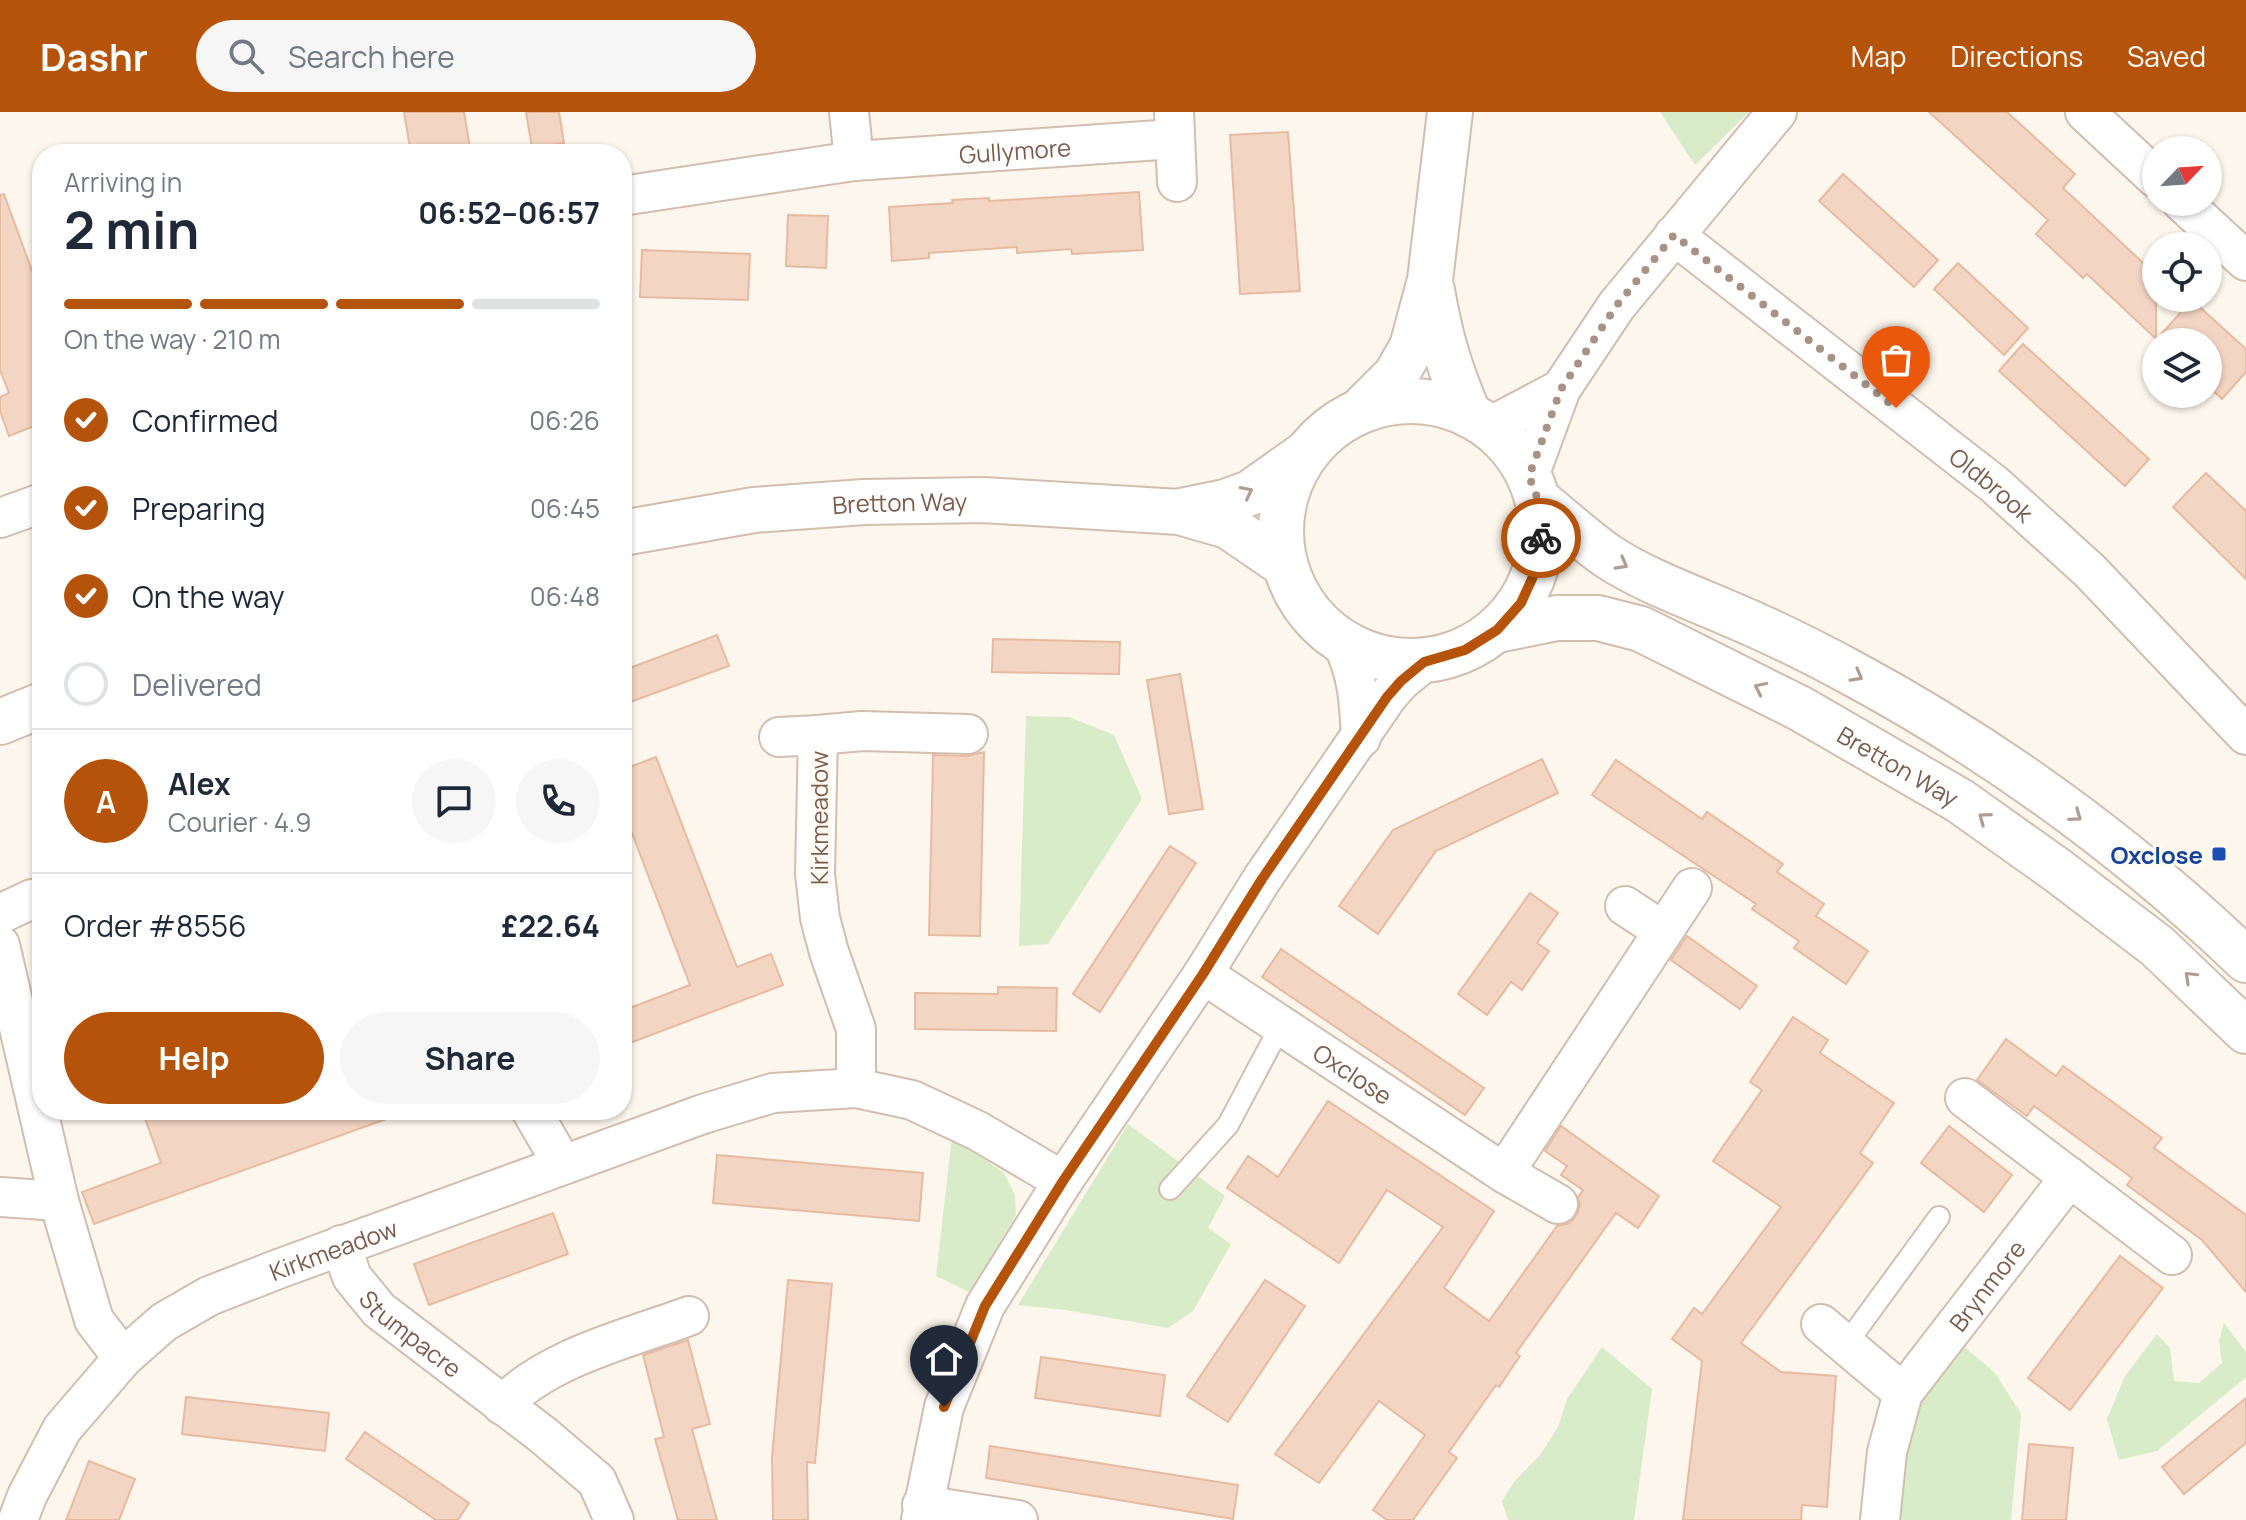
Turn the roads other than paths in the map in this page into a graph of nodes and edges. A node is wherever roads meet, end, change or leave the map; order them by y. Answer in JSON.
{"nodes":[{"id":1,"x":849,"y":112,"type":"edge"},
{"id":2,"x":1450,"y":112,"type":"edge"},
{"id":3,"x":1777,"y":112,"type":"edge"},
{"id":4,"x":2085,"y":112,"type":"edge"},
{"id":5,"x":1174,"y":126,"type":"edge"},
{"id":6,"x":854,"y":161,"type":"junction"},
{"id":7,"x":2142,"y":165,"type":"edge"},
{"id":8,"x":1177,"y":182,"type":"dead end"},
{"id":9,"x":632,"y":194,"type":"edge"},
{"id":10,"x":2197,"y":216,"type":"edge"},
{"id":11,"x":1674,"y":235,"type":"junction"},
{"id":12,"x":2246,"y":261,"type":"edge"},
{"id":13,"x":1430,"y":280,"type":"junction"},
{"id":14,"x":1561,"y":389,"type":"junction"},
{"id":15,"x":1360,"y":411,"type":"junction"},
{"id":16,"x":1479,"y":421,"type":"junction"},
{"id":17,"x":1307,"y":453,"type":"junction"},
{"id":18,"x":1534,"y":488,"type":"junction"},
{"id":19,"x":32,"y":507,"type":"edge"},
{"id":20,"x":1179,"y":512,"type":"junction"},
{"id":21,"x":0,"y":518,"type":"edge"},
{"id":22,"x":632,"y":531,"type":"edge"},
{"id":23,"x":1285,"y":565,"type":"junction"},
{"id":24,"x":1497,"y":630,"type":"junction"},
{"id":25,"x":1342,"y":642,"type":"junction"},
{"id":26,"x":1424,"y":662,"type":"junction"},
{"id":27,"x":32,"y":709,"type":"edge"},
{"id":28,"x":0,"y":722,"type":"edge"},
{"id":29,"x":968,"y":734,"type":"dead end"},
{"id":30,"x":818,"y":735,"type":"junction"},
{"id":31,"x":2246,"y":735,"type":"edge"},
{"id":32,"x":779,"y":737,"type":"dead end"},
{"id":33,"x":1361,"y":738,"type":"junction"},
{"id":34,"x":1692,"y":888,"type":"dead end"},
{"id":35,"x":1625,"y":906,"type":"dead end"},
{"id":36,"x":1663,"y":931,"type":"junction"},
{"id":37,"x":0,"y":945,"type":"edge"},
{"id":38,"x":2246,"y":960,"type":"edge"},
{"id":39,"x":1203,"y":974,"type":"junction"},
{"id":40,"x":1281,"y":1025,"type":"junction"},
{"id":41,"x":2246,"y":1031,"type":"edge"},
{"id":42,"x":32,"y":1084,"type":"edge"},
{"id":43,"x":856,"y":1088,"type":"junction"},
{"id":44,"x":1965,"y":1098,"type":"dead end"},
{"id":45,"x":40,"y":1120,"type":"edge"},
{"id":46,"x":537,"y":1120,"type":"edge"},
{"id":47,"x":559,"y":1166,"type":"junction"},
{"id":48,"x":1504,"y":1173,"type":"junction"},
{"id":49,"x":2070,"y":1177,"type":"junction"},
{"id":50,"x":1063,"y":1181,"type":"junction"},
{"id":51,"x":1170,"y":1189,"type":"dead end"},
{"id":52,"x":0,"y":1197,"type":"edge"},
{"id":53,"x":59,"y":1201,"type":"junction"},
{"id":54,"x":1558,"y":1204,"type":"dead end"},
{"id":55,"x":1939,"y":1217,"type":"dead end"},
{"id":56,"x":341,"y":1245,"type":"junction"},
{"id":57,"x":2172,"y":1255,"type":"dead end"},
{"id":58,"x":689,"y":1316,"type":"dead end"},
{"id":59,"x":1834,"y":1334,"type":"joint"},
{"id":60,"x":123,"y":1358,"type":"junction"},
{"id":61,"x":1903,"y":1393,"type":"junction"},
{"id":62,"x":502,"y":1405,"type":"junction"},
{"id":63,"x":922,"y":1512,"type":"edge"},
{"id":64,"x":18,"y":1520,"type":"edge"},
{"id":65,"x":614,"y":1520,"type":"edge"},
{"id":66,"x":1018,"y":1520,"type":"edge"},
{"id":67,"x":1880,"y":1520,"type":"edge"}],
"edges":[{"from":1,"to":6,"type":"street"},
{"from":2,"to":13,"type":"street"},
{"from":3,"to":11,"type":"street"},
{"from":4,"to":7,"type":"street"},
{"from":5,"to":6,"type":"street","name":"Gullymore"},
{"from":5,"to":8,"type":"street","name":"Gullymore"},
{"from":6,"to":9,"type":"street","name":"Gullymore"},
{"from":10,"to":12,"type":"street"},
{"from":11,"to":14,"type":"street"},
{"from":11,"to":31,"type":"street","name":"Oldbrook"},
{"from":13,"to":15,"type":"street"},
{"from":13,"to":16,"type":"street"},
{"from":14,"to":16,"type":"street"},
{"from":14,"to":18,"type":"street"},
{"from":15,"to":16,"type":"street"},
{"from":15,"to":17,"type":"street"},
{"from":16,"to":18,"type":"street"},
{"from":20,"to":17,"type":"street","name":"Bretton Way","one_way":true},
{"from":17,"to":23,"type":"street"},
{"from":18,"to":24,"type":"street"},
{"from":18,"to":38,"type":"street","one_way":true},
{"from":19,"to":21,"type":"street"},
{"from":20,"to":22,"type":"street","name":"Bretton Way"},
{"from":20,"to":23,"type":"street","name":"Bretton Way"},
{"from":23,"to":25,"type":"street"},
{"from":24,"to":26,"type":"street"},
{"from":41,"to":24,"type":"street","name":"Bretton Way","one_way":true},
{"from":25,"to":26,"type":"street"},
{"from":25,"to":33,"type":"street"},
{"from":26,"to":33,"type":"street"},
{"from":27,"to":28,"type":"street"},
{"from":29,"to":30,"type":"street","name":"Kirkmeadow"},
{"from":30,"to":32,"type":"street","name":"Kirkmeadow"},
{"from":30,"to":43,"type":"street","name":"Kirkmeadow"},
{"from":33,"to":39,"type":"street"},
{"from":34,"to":36,"type":"street"},
{"from":35,"to":36,"type":"street"},
{"from":36,"to":48,"type":"street"},
{"from":37,"to":42,"type":"street"},
{"from":39,"to":40,"type":"street","name":"Oxclose"},
{"from":39,"to":50,"type":"street"},
{"from":40,"to":48,"type":"street","name":"Oxclose"},
{"from":40,"to":51,"type":"lane"},
{"from":43,"to":47,"type":"street","name":"Kirkmeadow"},
{"from":43,"to":50,"type":"street","name":"Kirkmeadow"},
{"from":44,"to":49,"type":"street"},
{"from":45,"to":53,"type":"street"},
{"from":46,"to":47,"type":"street"},
{"from":47,"to":56,"type":"street","name":"Kirkmeadow"},
{"from":48,"to":54,"type":"street","name":"Oxclose"},
{"from":49,"to":57,"type":"street"},
{"from":49,"to":61,"type":"street","name":"Brynmore"},
{"from":50,"to":63,"type":"street"},
{"from":52,"to":53,"type":"street"},
{"from":53,"to":60,"type":"street"},
{"from":55,"to":59,"type":"lane"},
{"from":56,"to":60,"type":"street","name":"Kirkmeadow"},
{"from":56,"to":62,"type":"street","name":"Stumpacre"},
{"from":58,"to":62,"type":"street"},
{"from":59,"to":61,"type":"street"},
{"from":60,"to":64,"type":"street","name":"Kirkmeadow"},
{"from":61,"to":67,"type":"street","name":"Brynmore"},
{"from":62,"to":65,"type":"street","name":"Stumpacre"},
{"from":63,"to":66,"type":"street"}]}
